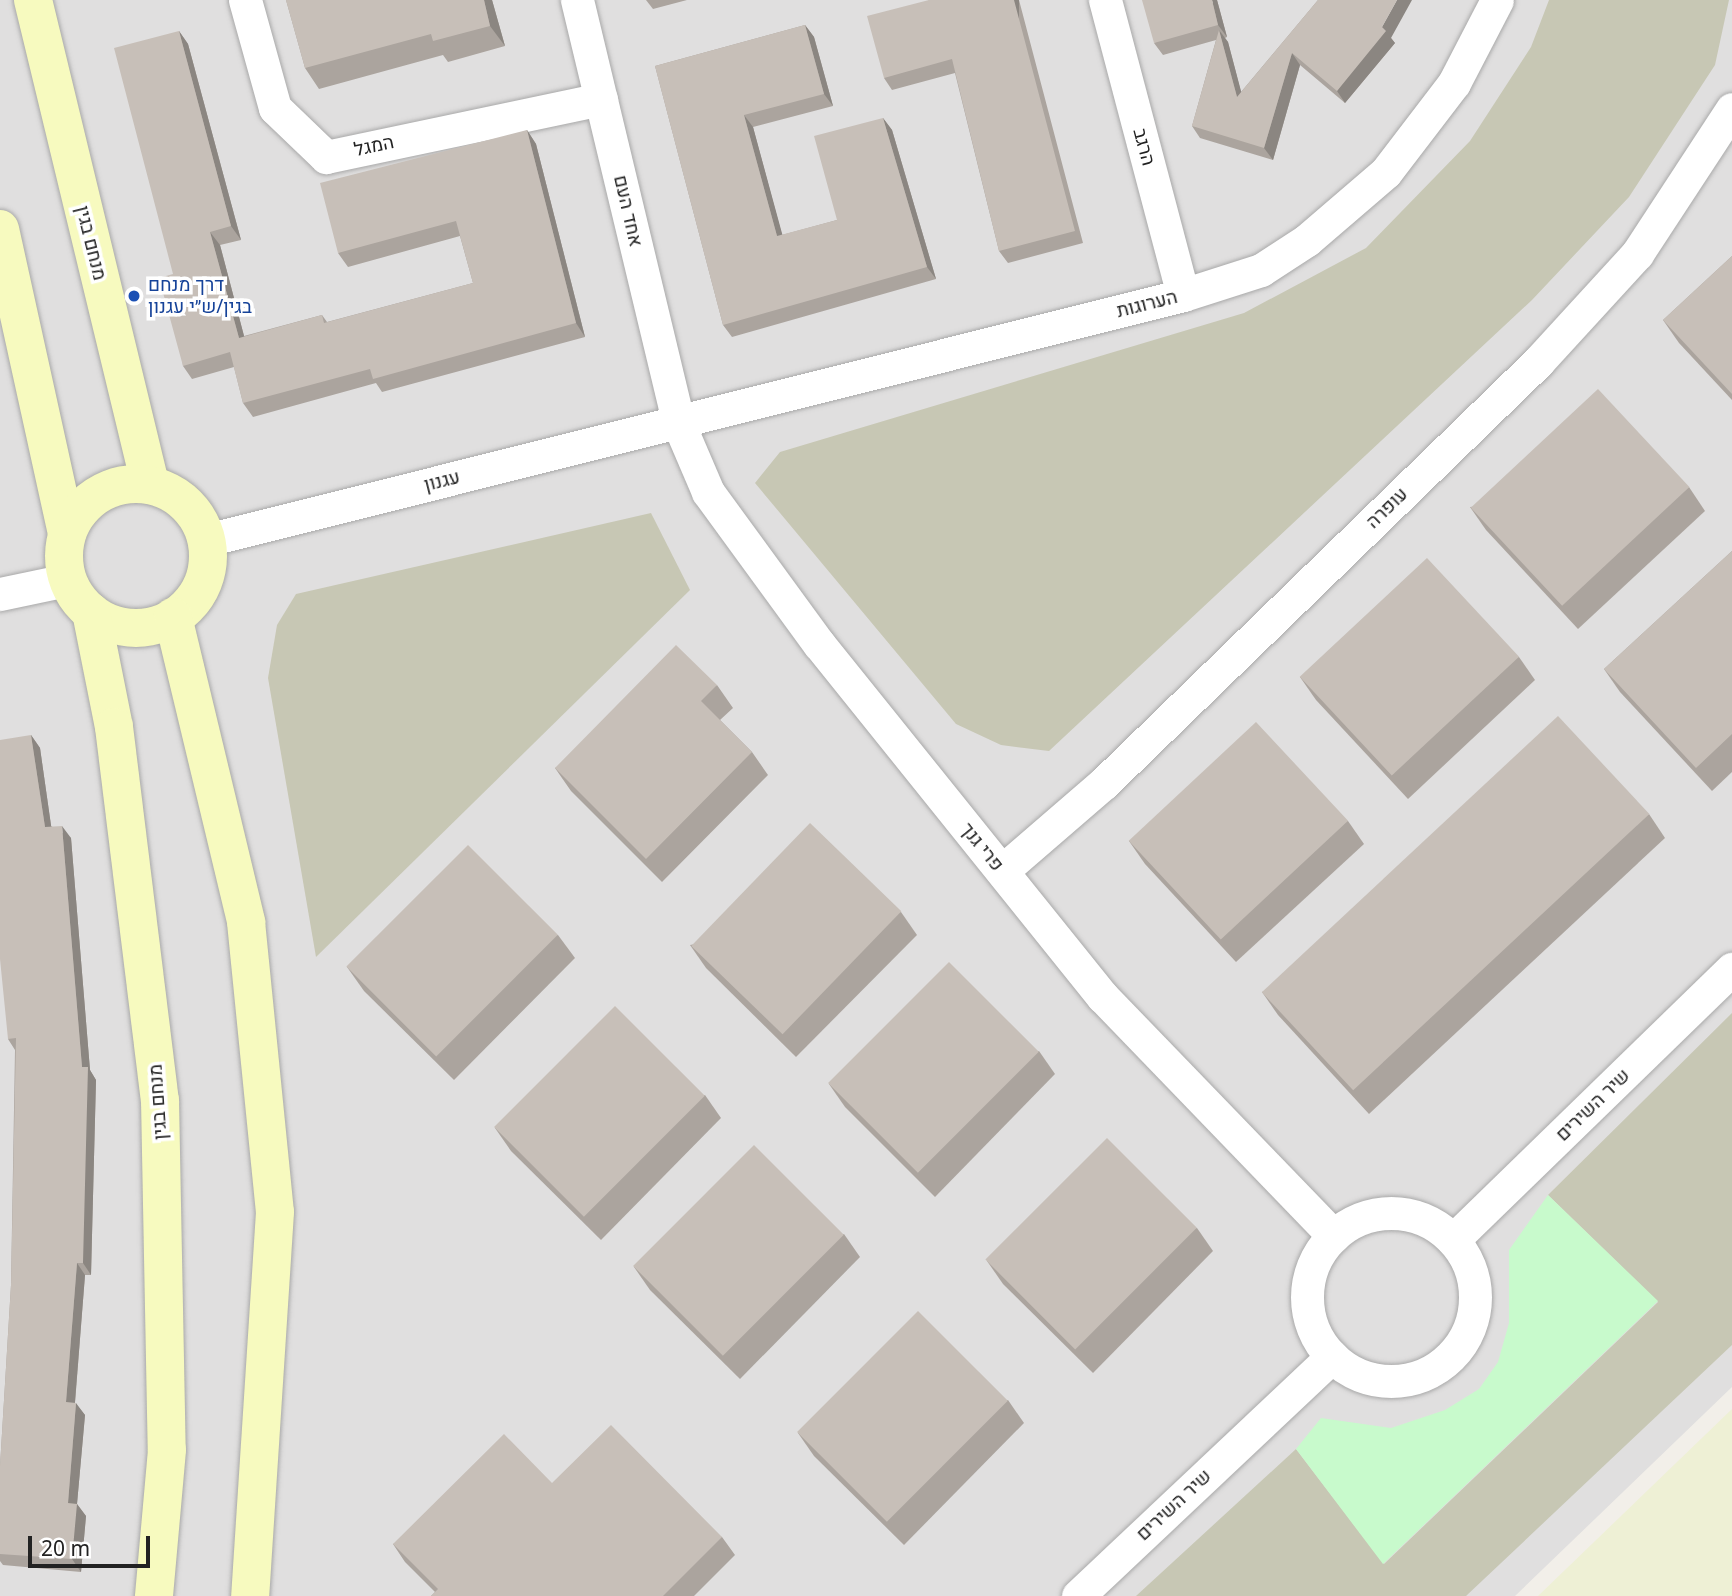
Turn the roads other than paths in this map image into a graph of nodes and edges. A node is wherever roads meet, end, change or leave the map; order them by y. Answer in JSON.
{"nodes":[{"id":1,"x":33,"y":0,"type":"edge"},
{"id":2,"x":245,"y":0,"type":"edge"},
{"id":3,"x":577,"y":0,"type":"edge"},
{"id":4,"x":1105,"y":0,"type":"edge"},
{"id":5,"x":1497,"y":0,"type":"edge"},
{"id":6,"x":601,"y":99,"type":"junction"},
{"id":7,"x":1732,"y":109,"type":"edge"},
{"id":8,"x":0,"y":229,"type":"edge"},
{"id":9,"x":1183,"y":295,"type":"junction"},
{"id":10,"x":678,"y":422,"type":"junction"},
{"id":11,"x":150,"y":485,"type":"junction"},
{"id":12,"x":67,"y":533,"type":"junction"},
{"id":13,"x":207,"y":540,"type":"junction"},
{"id":14,"x":67,"y":580,"type":"junction"},
{"id":15,"x":0,"y":594,"type":"edge"},
{"id":16,"x":90,"y":612,"type":"junction"},
{"id":17,"x":173,"y":617,"type":"junction"},
{"id":18,"x":1002,"y":871,"type":"junction"},
{"id":19,"x":1732,"y":969,"type":"edge"},
{"id":20,"x":1334,"y":1236,"type":"junction"},
{"id":21,"x":1453,"y":1240,"type":"junction"},
{"id":22,"x":1332,"y":1357,"type":"junction"},
{"id":23,"x":154,"y":1596,"type":"edge"},
{"id":24,"x":250,"y":1596,"type":"edge"},
{"id":25,"x":1078,"y":1596,"type":"edge"}],
"edges":[{"from":1,"to":11,"type":"main road","name":"מנחם בגין"},
{"from":2,"to":6,"type":"street","name":"המגל"},
{"from":3,"to":6,"type":"street","name":"אחד העם"},
{"from":4,"to":9,"type":"street","name":"הרגב"},
{"from":5,"to":9,"type":"street","name":"הערוגות"},
{"from":6,"to":10,"type":"street","name":"אחד העם"},
{"from":7,"to":18,"type":"street","name":"עופרה"},
{"from":8,"to":12,"type":"main road"},
{"from":9,"to":10,"type":"street","name":"הערוגות"},
{"from":10,"to":13,"type":"street","name":"עגנון"},
{"from":10,"to":18,"type":"street","name":"פרי גנך"},
{"from":11,"to":12,"type":"main road"},
{"from":11,"to":13,"type":"main road"},
{"from":12,"to":14,"type":"main road"},
{"from":13,"to":17,"type":"main road"},
{"from":14,"to":15,"type":"street"},
{"from":14,"to":16,"type":"main road"},
{"from":16,"to":17,"type":"main road"},
{"from":16,"to":23,"type":"main road","name":"מנחם בגין"},
{"from":17,"to":24,"type":"main road"},
{"from":18,"to":20,"type":"street","name":"פרי גנך"},
{"from":19,"to":21,"type":"street","name":"שיר השירים"},
{"from":20,"to":21,"type":"street"},
{"from":20,"to":22,"type":"street"},
{"from":21,"to":22,"type":"street"},
{"from":22,"to":25,"type":"street","name":"שיר השירים"}]}
